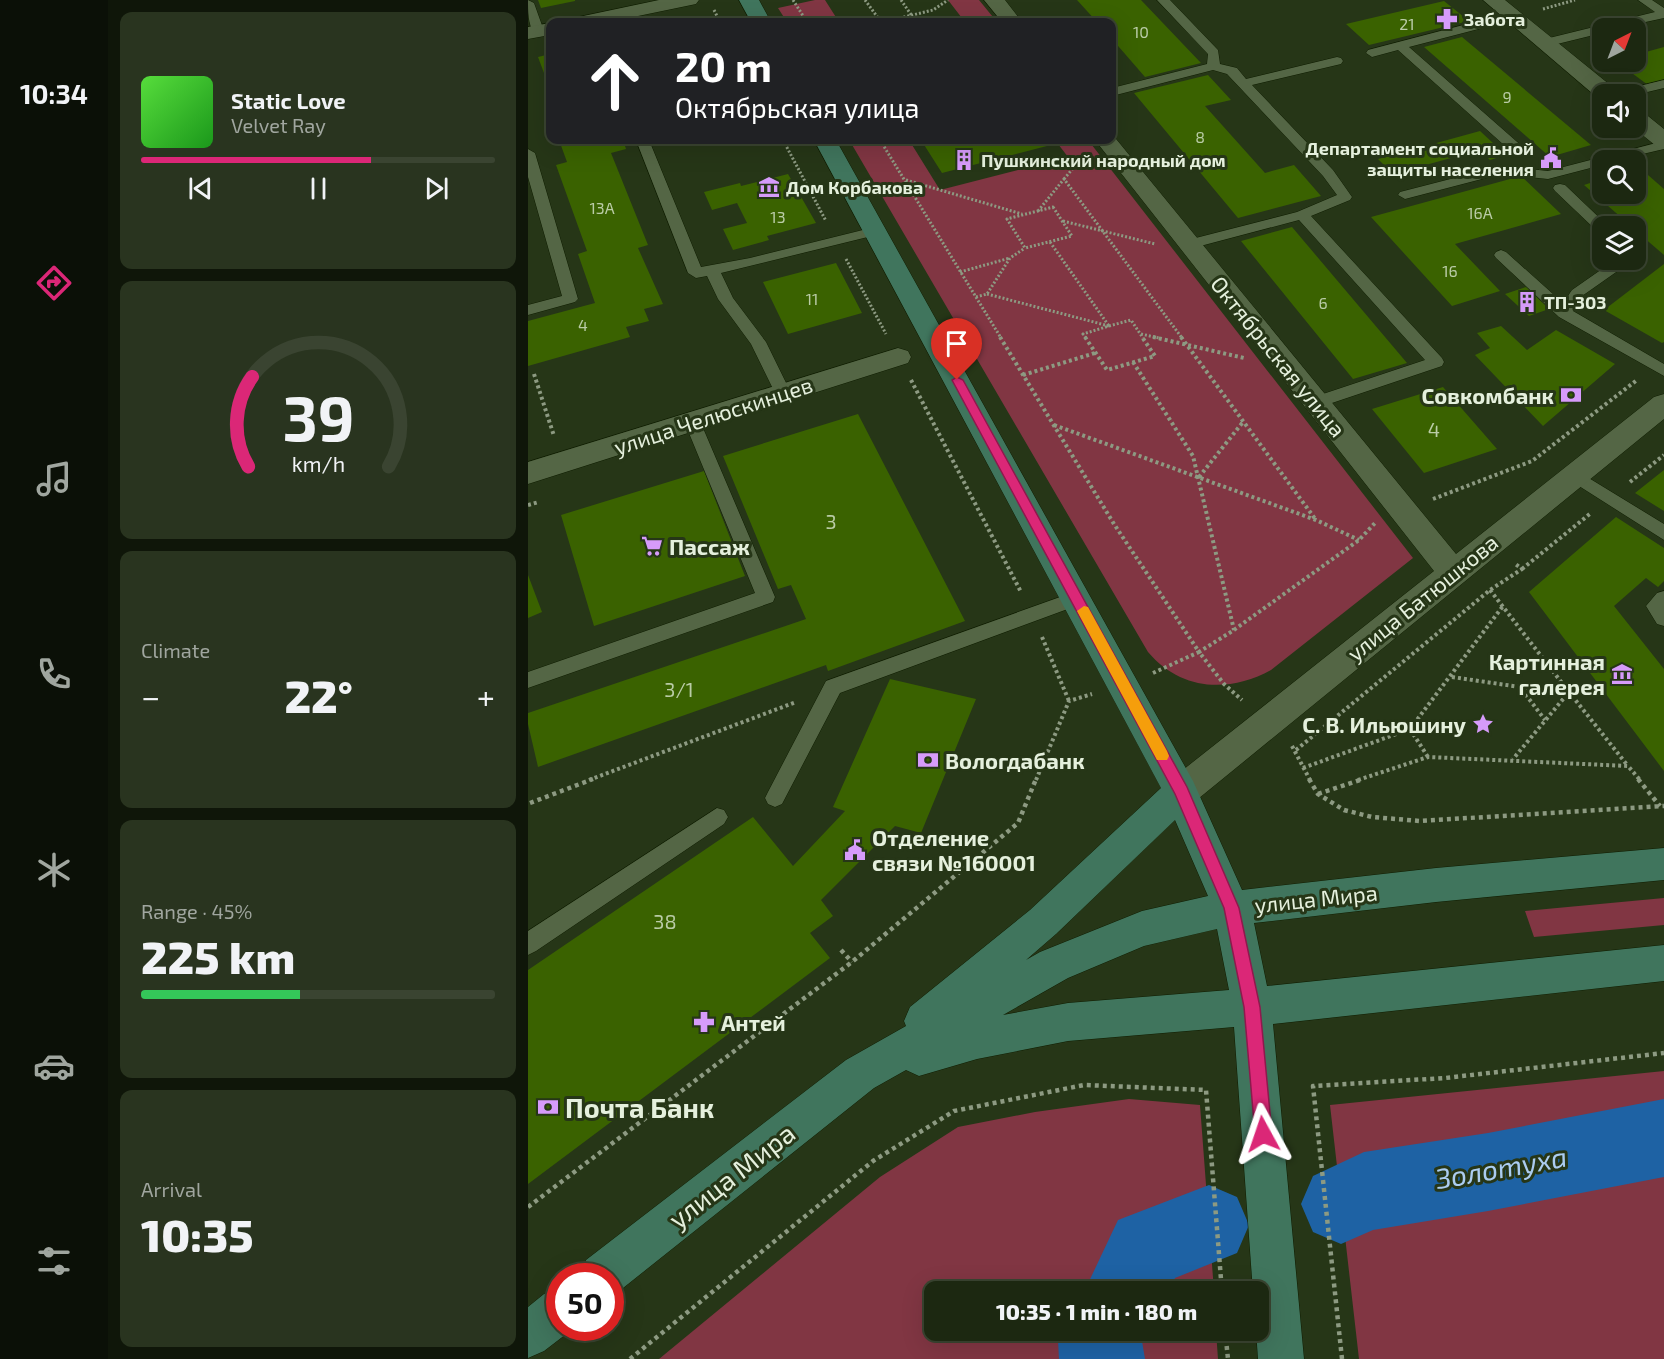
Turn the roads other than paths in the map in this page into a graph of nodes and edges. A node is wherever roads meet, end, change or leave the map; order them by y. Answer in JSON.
{"nodes":[{"id":1,"x":689,"y":0,"type":"edge"},
{"id":2,"x":749,"y":0,"type":"edge"},
{"id":3,"x":994,"y":0,"type":"edge"},
{"id":4,"x":1163,"y":0,"type":"edge"},
{"id":5,"x":1493,"y":0,"type":"edge"},
{"id":6,"x":1644,"y":0,"type":"edge"},
{"id":7,"x":528,"y":3,"type":"edge"},
{"id":8,"x":1664,"y":14,"type":"edge"},
{"id":9,"x":1512,"y":16,"type":"junction"},
{"id":10,"x":608,"y":18,"type":"edge"},
{"id":11,"x":759,"y":18,"type":"edge"},
{"id":12,"x":1009,"y":18,"type":"edge"},
{"id":13,"x":1646,"y":18,"type":"edge"},
{"id":14,"x":539,"y":31,"type":"edge"},
{"id":15,"x":1592,"y":32,"type":"edge"},
{"id":16,"x":1545,"y":43,"type":"junction"},
{"id":17,"x":1400,"y":46,"type":"junction"},
{"id":18,"x":1371,"y":52,"type":"dead end"},
{"id":19,"x":1337,"y":61,"type":"dead end"},
{"id":20,"x":1213,"y":66,"type":"junction"},
{"id":21,"x":1244,"y":83,"type":"junction"},
{"id":22,"x":1595,"y":84,"type":"edge"},
{"id":23,"x":1664,"y":84,"type":"edge"},
{"id":24,"x":1646,"y":88,"type":"edge"},
{"id":25,"x":1116,"y":91,"type":"edge"},
{"id":26,"x":1646,"y":127,"type":"edge"},
{"id":27,"x":1664,"y":143,"type":"edge"},
{"id":28,"x":644,"y":144,"type":"edge"},
{"id":29,"x":827,"y":144,"type":"edge"},
{"id":30,"x":1099,"y":144,"type":"edge"},
{"id":31,"x":1638,"y":150,"type":"edge"},
{"id":32,"x":1519,"y":151,"type":"dead end"},
{"id":33,"x":529,"y":163,"type":"edge"},
{"id":34,"x":1592,"y":163,"type":"edge"},
{"id":35,"x":1560,"y":188,"type":"dead end"},
{"id":36,"x":1405,"y":195,"type":"dead end"},
{"id":37,"x":1302,"y":216,"type":"junction"},
{"id":38,"x":1592,"y":218,"type":"edge"},
{"id":39,"x":875,"y":231,"type":"junction"},
{"id":40,"x":1193,"y":250,"type":"junction"},
{"id":41,"x":1501,"y":255,"type":"dead end"},
{"id":42,"x":712,"y":270,"type":"junction"},
{"id":43,"x":1610,"y":270,"type":"edge"},
{"id":44,"x":528,"y":310,"type":"edge"},
{"id":45,"x":1564,"y":313,"type":"junction"},
{"id":46,"x":904,"y":368,"type":"road end"},
{"id":47,"x":1660,"y":368,"type":"edge"},
{"id":48,"x":783,"y":393,"type":"junction"},
{"id":49,"x":1317,"y":402,"type":"junction"},
{"id":50,"x":1664,"y":404,"type":"edge"},
{"id":51,"x":693,"y":422,"type":"junction"},
{"id":52,"x":528,"y":473,"type":"edge"},
{"id":53,"x":1574,"y":475,"type":"junction"},
{"id":54,"x":1664,"y":533,"type":"edge"},
{"id":55,"x":1453,"y":573,"type":"junction"},
{"id":56,"x":1077,"y":598,"type":"junction"},
{"id":57,"x":1664,"y":598,"type":"edge"},
{"id":58,"x":1664,"y":619,"type":"edge"},
{"id":59,"x":528,"y":680,"type":"edge"},
{"id":60,"x":1181,"y":792,"type":"junction"},
{"id":61,"x":775,"y":798,"type":"dead end"},
{"id":62,"x":717,"y":817,"type":"dead end"},
{"id":63,"x":1664,"y":864,"type":"edge"},
{"id":64,"x":1232,"y":908,"type":"junction"},
{"id":65,"x":528,"y":944,"type":"edge"},
{"id":66,"x":1664,"y":963,"type":"edge"},
{"id":67,"x":1252,"y":1007,"type":"junction"},
{"id":68,"x":860,"y":1074,"type":"junction"},
{"id":69,"x":619,"y":1263,"type":"edge"},
{"id":70,"x":546,"y":1321,"type":"edge"},
{"id":71,"x":528,"y":1335,"type":"edge"},
{"id":72,"x":1281,"y":1359,"type":"edge"}],
"edges":[{"from":1,"to":10,"type":"street"},
{"from":2,"to":11,"type":"main road"},
{"from":3,"to":12,"type":"street"},
{"from":4,"to":20,"type":"lane"},
{"from":5,"to":9,"type":"street"},
{"from":6,"to":8,"type":"lane"},
{"from":7,"to":14,"type":"lane"},
{"from":8,"to":13,"type":"lane"},
{"from":9,"to":16,"type":"street"},
{"from":9,"to":17,"type":"lane"},
{"from":15,"to":16,"type":"lane"},
{"from":16,"to":22,"type":"street"},
{"from":17,"to":18,"type":"lane"},
{"from":17,"to":32,"type":"lane"},
{"from":19,"to":21,"type":"lane"},
{"from":20,"to":21,"type":"lane"},
{"from":20,"to":25,"type":"lane"},
{"from":21,"to":37,"type":"lane"},
{"from":23,"to":24,"type":"lane"},
{"from":26,"to":27,"type":"street"},
{"from":27,"to":31,"type":"lane"},
{"from":28,"to":42,"type":"lane"},
{"from":29,"to":39,"type":"main road"},
{"from":30,"to":40,"type":"street","name":"Октябрьская улица"},
{"from":33,"to":44,"type":"lane"},
{"from":34,"to":36,"type":"lane"},
{"from":35,"to":38,"type":"lane"},
{"from":37,"to":40,"type":"lane"},
{"from":37,"to":49,"type":"lane"},
{"from":39,"to":42,"type":"lane"},
{"from":39,"to":56,"type":"main road"},
{"from":40,"to":49,"type":"street","name":"Октябрьская улица"},
{"from":41,"to":45,"type":"lane"},
{"from":42,"to":48,"type":"lane"},
{"from":43,"to":45,"type":"lane"},
{"from":45,"to":47,"type":"lane"},
{"from":46,"to":48,"type":"street","name":"улица Челюскинцев"},
{"from":48,"to":51,"type":"street","name":"улица Челюскинцев"},
{"from":49,"to":55,"type":"street","name":"Октябрьская улица"},
{"from":50,"to":53,"type":"street","name":"улица Батюшкова"},
{"from":51,"to":52,"type":"street","name":"улица Челюскинцев"},
{"from":51,"to":59,"type":"lane"},
{"from":53,"to":54,"type":"lane"},
{"from":53,"to":55,"type":"street","name":"улица Батюшкова"},
{"from":55,"to":60,"type":"street","name":"улица Батюшкова"},
{"from":56,"to":60,"type":"main road"},
{"from":56,"to":61,"type":"lane"},
{"from":57,"to":58,"type":"lane"},
{"from":60,"to":64,"type":"main road"},
{"from":60,"to":68,"type":"main road"},
{"from":62,"to":65,"type":"lane"},
{"from":63,"to":64,"type":"main road","name":"улица Мира"},
{"from":64,"to":67,"type":"main road"},
{"from":64,"to":68,"type":"main road","name":"улица Мира"},
{"from":66,"to":67,"type":"main road","name":"улица Мира"},
{"from":67,"to":68,"type":"main road","name":"улица Мира"},
{"from":67,"to":72,"type":"main road"},
{"from":68,"to":69,"type":"main road","name":"улица Мира"},
{"from":70,"to":71,"type":"main road"}]}
